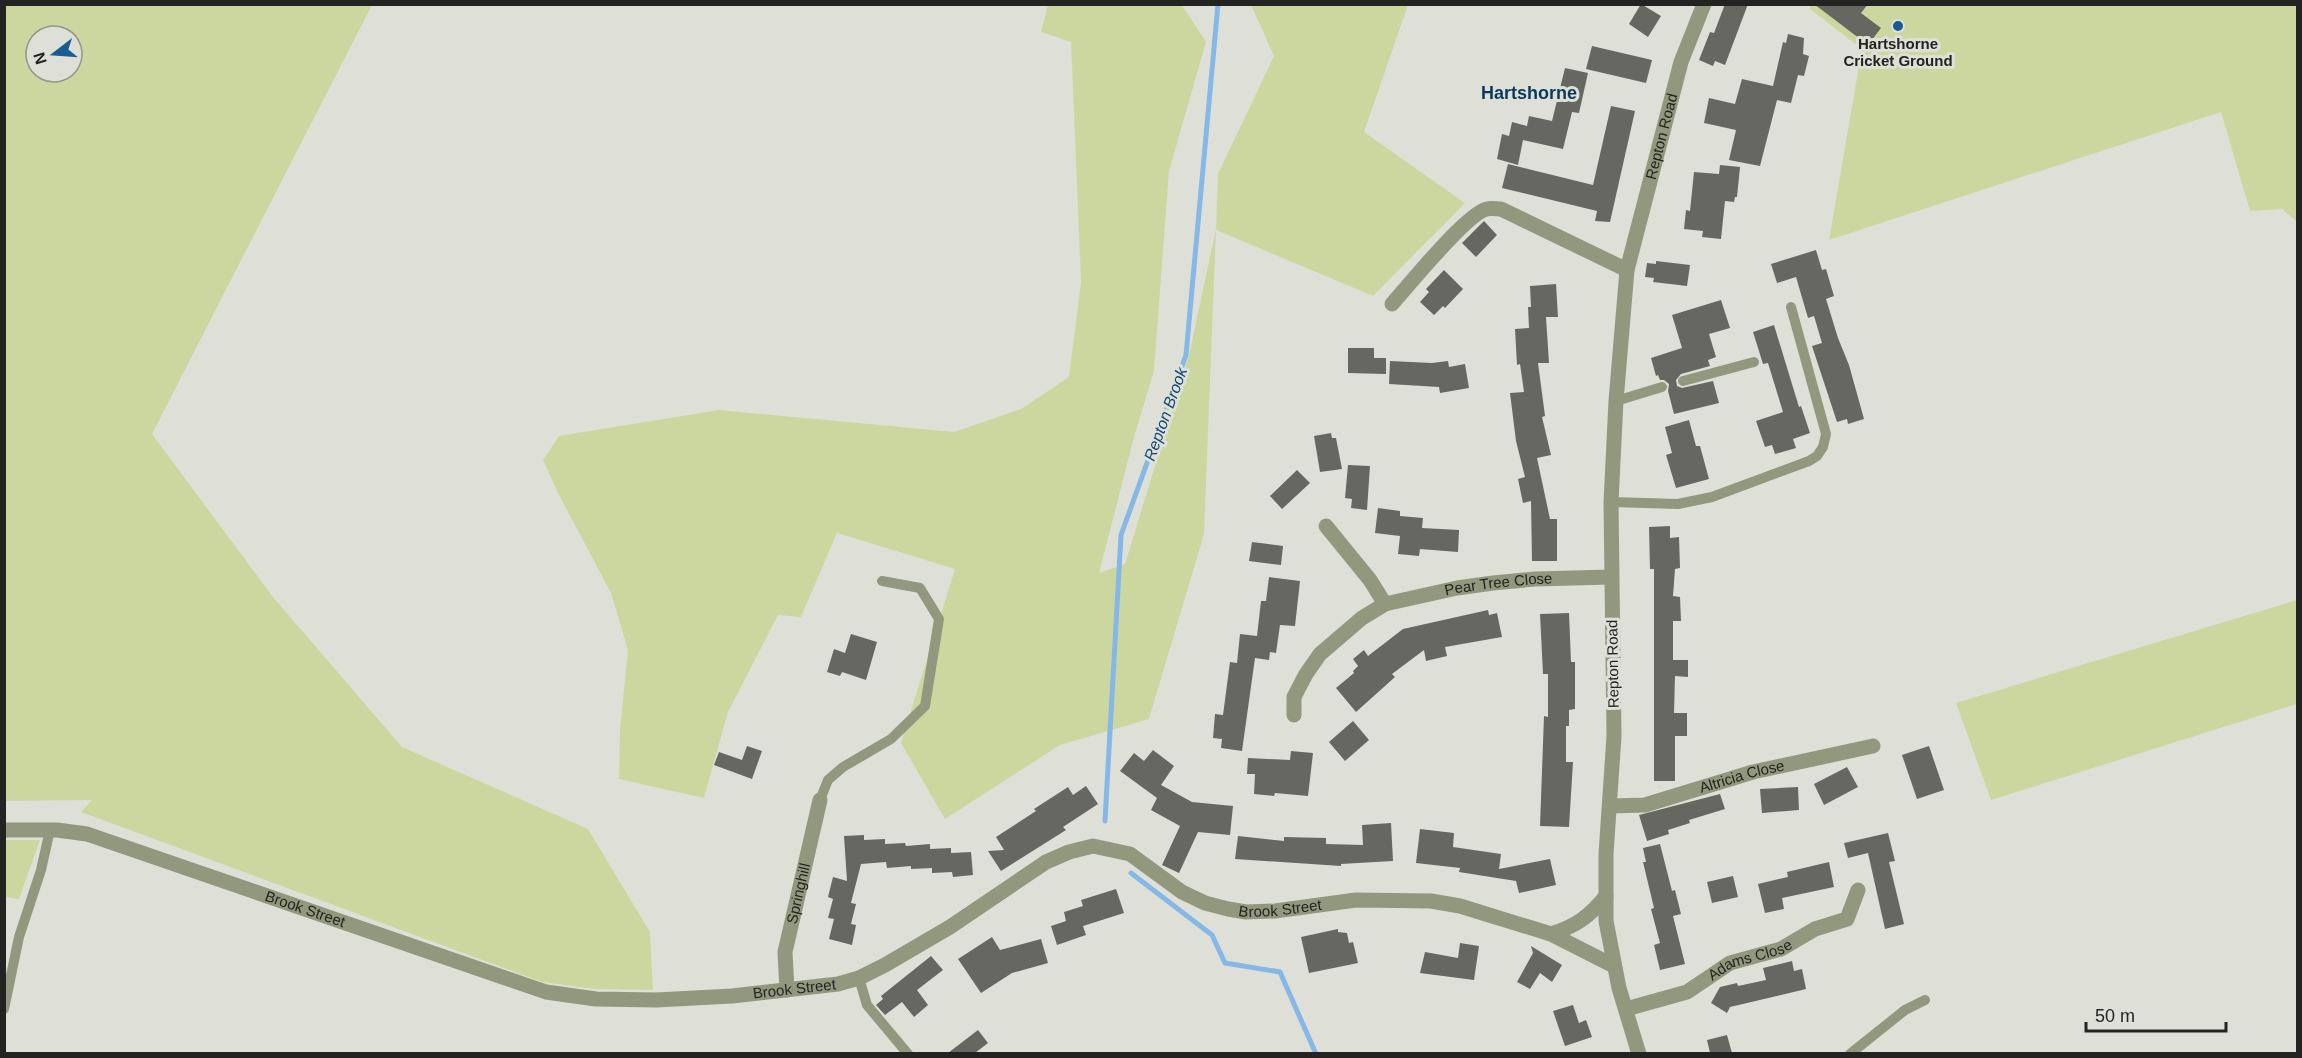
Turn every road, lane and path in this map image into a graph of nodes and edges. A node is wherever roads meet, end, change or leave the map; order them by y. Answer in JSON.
{"nodes":[{"id":1,"x":1704,"y":4,"type":"edge"},
{"id":2,"x":1627,"y":270,"type":"junction"},
{"id":3,"x":1392,"y":304,"type":"dead end"},
{"id":4,"x":1791,"y":307,"type":"dead end"},
{"id":5,"x":1754,"y":362,"type":"dead end"},
{"id":6,"x":1683,"y":381,"type":"dead end"},
{"id":7,"x":1662,"y":387,"type":"dead end"},
{"id":8,"x":1616,"y":401,"type":"junction"},
{"id":9,"x":1611,"y":502,"type":"junction"},
{"id":10,"x":1326,"y":526,"type":"dead end"},
{"id":11,"x":1611,"y":577,"type":"junction"},
{"id":12,"x":882,"y":581,"type":"dead end"},
{"id":13,"x":1385,"y":604,"type":"junction"},
{"id":14,"x":1294,"y":715,"type":"dead end"},
{"id":15,"x":1873,"y":746,"type":"dead end"},
{"id":16,"x":820,"y":800,"type":"joint"},
{"id":17,"x":1611,"y":806,"type":"junction"},
{"id":18,"x":4,"y":830,"type":"edge"},
{"id":19,"x":50,"y":830,"type":"junction"},
{"id":20,"x":1858,"y":890,"type":"dead end"},
{"id":21,"x":1606,"y":896,"type":"junction"},
{"id":22,"x":1551,"y":934,"type":"junction"},
{"id":23,"x":1614,"y":966,"type":"junction"},
{"id":24,"x":859,"y":978,"type":"junction"},
{"id":25,"x":788,"y":990,"type":"junction"},
{"id":26,"x":1925,"y":1000,"type":"dead end"},
{"id":27,"x":4,"y":1009,"type":"edge"},
{"id":28,"x":1626,"y":1009,"type":"junction"},
{"id":29,"x":908,"y":1053,"type":"edge"},
{"id":30,"x":1639,"y":1053,"type":"edge"},
{"id":31,"x":1850,"y":1053,"type":"edge"}],
"edges":[{"from":1,"to":2,"type":"street","name":"Repton Road"},
{"from":2,"to":3,"type":"street"},
{"from":2,"to":8,"type":"street","name":"Repton Road"},
{"from":4,"to":9,"type":"lane"},
{"from":5,"to":6,"type":"lane"},
{"from":7,"to":8,"type":"lane"},
{"from":8,"to":9,"type":"street","name":"Repton Road"},
{"from":9,"to":11,"type":"street","name":"Repton Road"},
{"from":10,"to":13,"type":"street"},
{"from":11,"to":13,"type":"street","name":"Pear Tree Close"},
{"from":11,"to":17,"type":"street","name":"Repton Road"},
{"from":12,"to":16,"type":"lane"},
{"from":13,"to":14,"type":"street","name":"Pear Tree Close"},
{"from":15,"to":17,"type":"street","name":"Altricia Close"},
{"from":16,"to":25,"type":"street","name":"Springhill"},
{"from":17,"to":21,"type":"street","name":"Repton Road"},
{"from":18,"to":19,"type":"street","name":"Brook Street"},
{"from":19,"to":25,"type":"street","name":"Brook Street"},
{"from":19,"to":27,"type":"lane"},
{"from":20,"to":28,"type":"street","name":"Adams Close"},
{"from":21,"to":22,"type":"street"},
{"from":21,"to":23,"type":"street","name":"Repton Road"},
{"from":22,"to":23,"type":"street","name":"Brook Street"},
{"from":22,"to":24,"type":"street","name":"Brook Street"},
{"from":23,"to":28,"type":"street","name":"Repton Road"},
{"from":24,"to":25,"type":"street","name":"Brook Street"},
{"from":24,"to":29,"type":"lane"},
{"from":26,"to":31,"type":"lane"},
{"from":28,"to":30,"type":"street","name":"Repton Road"}]}
